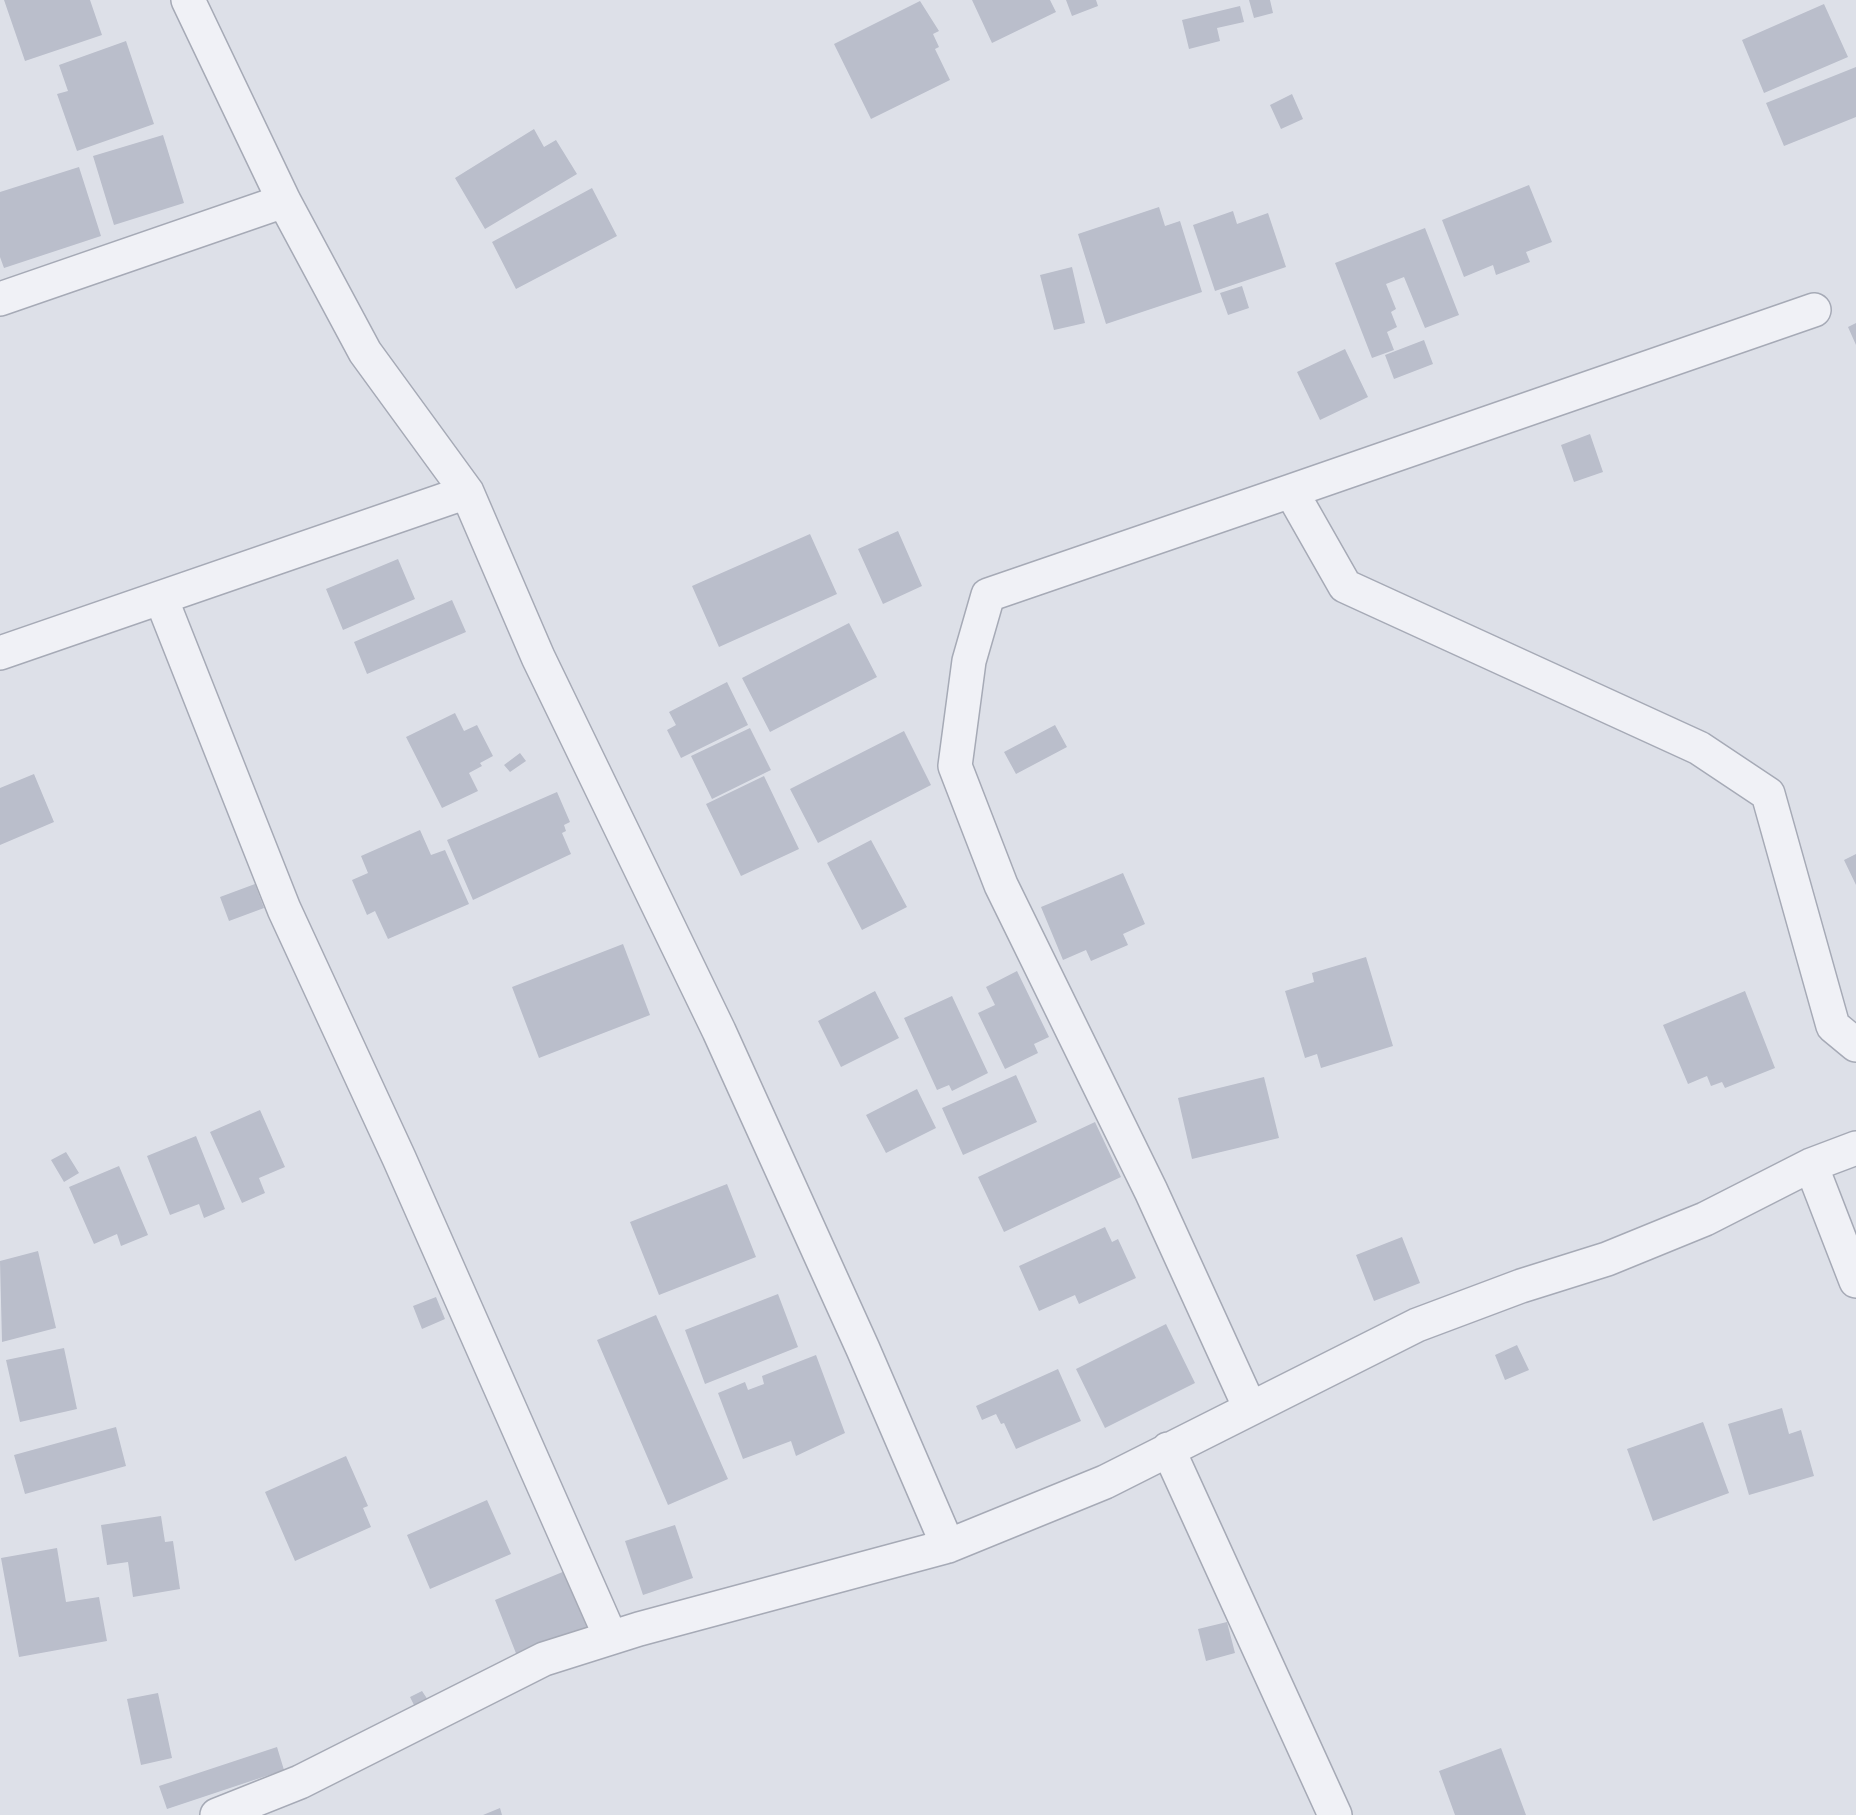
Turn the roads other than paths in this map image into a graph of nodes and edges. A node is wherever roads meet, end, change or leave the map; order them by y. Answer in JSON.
{"nodes":[{"id":1,"x":188,"y":0,"type":"edge"},
{"id":2,"x":284,"y":201,"type":"junction"},
{"id":3,"x":0,"y":299,"type":"edge"},
{"id":4,"x":1814,"y":310,"type":"dead end"},
{"id":5,"x":1291,"y":491,"type":"junction"},
{"id":6,"x":467,"y":492,"type":"junction"},
{"id":7,"x":161,"y":598,"type":"junction"},
{"id":8,"x":0,"y":653,"type":"edge"},
{"id":9,"x":1856,"y":1045,"type":"edge"},
{"id":10,"x":1856,"y":1148,"type":"edge"},
{"id":11,"x":1811,"y":1165,"type":"junction"},
{"id":12,"x":1856,"y":1281,"type":"edge"},
{"id":13,"x":1250,"y":1408,"type":"junction"},
{"id":14,"x":1168,"y":1449,"type":"junction"},
{"id":15,"x":948,"y":1546,"type":"junction"},
{"id":16,"x":612,"y":1638,"type":"junction"},
{"id":17,"x":217,"y":1815,"type":"edge"},
{"id":18,"x":1335,"y":1815,"type":"edge"}],
"edges":[{"from":1,"to":2,"type":"street"},
{"from":2,"to":3,"type":"street"},
{"from":2,"to":6,"type":"street"},
{"from":4,"to":5,"type":"street"},
{"from":5,"to":9,"type":"street"},
{"from":5,"to":13,"type":"street"},
{"from":6,"to":7,"type":"street"},
{"from":6,"to":15,"type":"street"},
{"from":7,"to":8,"type":"street"},
{"from":7,"to":16,"type":"street"},
{"from":10,"to":11,"type":"street"},
{"from":11,"to":12,"type":"street"},
{"from":11,"to":13,"type":"street"},
{"from":13,"to":14,"type":"street"},
{"from":14,"to":15,"type":"street"},
{"from":14,"to":18,"type":"street"},
{"from":15,"to":16,"type":"street"},
{"from":16,"to":17,"type":"street"}]}
